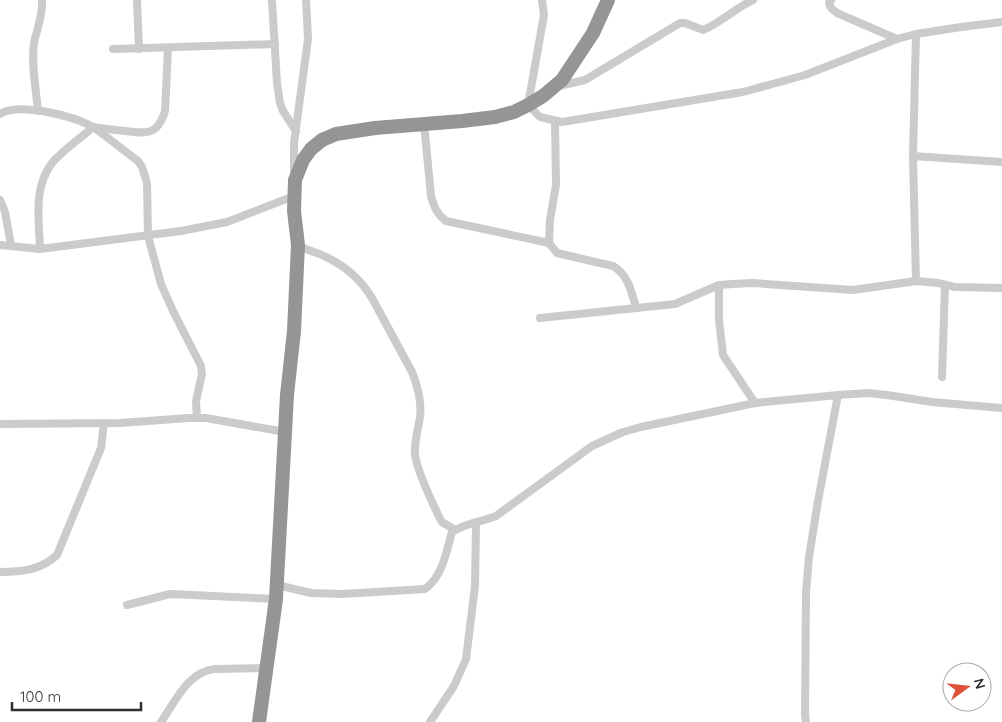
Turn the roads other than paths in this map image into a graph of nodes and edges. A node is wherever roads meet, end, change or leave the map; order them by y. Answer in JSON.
{"nodes":[{"id":1,"x":42,"y":0,"type":"edge"},
{"id":2,"x":137,"y":0,"type":"edge"},
{"id":3,"x":272,"y":0,"type":"edge"},
{"id":4,"x":306,"y":0,"type":"edge"},
{"id":5,"x":542,"y":0,"type":"edge"},
{"id":6,"x":608,"y":0,"type":"edge"},
{"id":7,"x":753,"y":0,"type":"edge"},
{"id":8,"x":831,"y":0,"type":"edge"},
{"id":9,"x":1002,"y":22,"type":"edge"},
{"id":10,"x":916,"y":34,"type":"junction"},
{"id":11,"x":897,"y":39,"type":"junction"},
{"id":12,"x":275,"y":44,"type":"junction"},
{"id":13,"x":168,"y":48,"type":"junction"},
{"id":14,"x":113,"y":49,"type":"dead end"},
{"id":15,"x":139,"y":49,"type":"junction"},
{"id":16,"x":556,"y":86,"type":"junction"},
{"id":17,"x":528,"y":105,"type":"junction"},
{"id":18,"x":38,"y":111,"type":"junction"},
{"id":19,"x":0,"y":114,"type":"edge"},
{"id":20,"x":555,"y":121,"type":"junction"},
{"id":21,"x":424,"y":123,"type":"junction"},
{"id":22,"x":93,"y":127,"type":"junction"},
{"id":23,"x":296,"y":131,"type":"junction"},
{"id":24,"x":913,"y":156,"type":"junction"},
{"id":25,"x":1002,"y":162,"type":"edge"},
{"id":26,"x":295,"y":180,"type":"junction"},
{"id":27,"x":294,"y":196,"type":"junction"},
{"id":28,"x":0,"y":200,"type":"edge"},
{"id":29,"x":148,"y":236,"type":"junction"},
{"id":30,"x":549,"y":243,"type":"junction"},
{"id":31,"x":0,"y":244,"type":"edge"},
{"id":32,"x":11,"y":245,"type":"junction"},
{"id":33,"x":298,"y":245,"type":"junction"},
{"id":34,"x":40,"y":249,"type":"junction"},
{"id":35,"x":916,"y":281,"type":"junction"},
{"id":36,"x":945,"y":285,"type":"junction"},
{"id":37,"x":719,"y":286,"type":"junction"},
{"id":38,"x":1002,"y":288,"type":"edge"},
{"id":39,"x":636,"y":307,"type":"junction"},
{"id":40,"x":540,"y":318,"type":"dead end"},
{"id":41,"x":942,"y":377,"type":"dead end"},
{"id":42,"x":838,"y":395,"type":"junction"},
{"id":43,"x":755,"y":404,"type":"junction"},
{"id":44,"x":1002,"y":408,"type":"edge"},
{"id":45,"x":197,"y":418,"type":"junction"},
{"id":46,"x":104,"y":423,"type":"junction"},
{"id":47,"x":0,"y":424,"type":"edge"},
{"id":48,"x":285,"y":432,"type":"junction"},
{"id":49,"x":476,"y":523,"type":"junction"},
{"id":50,"x":455,"y":530,"type":"junction"},
{"id":51,"x":0,"y":572,"type":"edge"},
{"id":52,"x":277,"y":585,"type":"junction"},
{"id":53,"x":276,"y":599,"type":"junction"},
{"id":54,"x":127,"y":605,"type":"dead end"},
{"id":55,"x":267,"y":668,"type":"junction"},
{"id":56,"x":161,"y":722,"type":"edge"},
{"id":57,"x":259,"y":722,"type":"edge"},
{"id":58,"x":430,"y":722,"type":"edge"},
{"id":59,"x":806,"y":722,"type":"edge"}],
"edges":[{"from":1,"to":18,"type":"street"},
{"from":2,"to":15,"type":"street"},
{"from":3,"to":12,"type":"street"},
{"from":4,"to":23,"type":"street"},
{"from":5,"to":17,"type":"street"},
{"from":6,"to":16,"type":"highway"},
{"from":7,"to":16,"type":"street"},
{"from":8,"to":11,"type":"street"},
{"from":9,"to":10,"type":"street"},
{"from":10,"to":11,"type":"street"},
{"from":10,"to":24,"type":"street"},
{"from":11,"to":20,"type":"street"},
{"from":12,"to":13,"type":"street"},
{"from":12,"to":23,"type":"street"},
{"from":13,"to":15,"type":"street"},
{"from":13,"to":22,"type":"street"},
{"from":14,"to":15,"type":"street"},
{"from":16,"to":17,"type":"highway"},
{"from":17,"to":20,"type":"street"},
{"from":17,"to":21,"type":"highway"},
{"from":18,"to":19,"type":"street"},
{"from":18,"to":22,"type":"street"},
{"from":20,"to":30,"type":"street"},
{"from":21,"to":26,"type":"highway"},
{"from":21,"to":30,"type":"street"},
{"from":22,"to":29,"type":"street"},
{"from":22,"to":34,"type":"street"},
{"from":23,"to":26,"type":"street"},
{"from":24,"to":25,"type":"street"},
{"from":24,"to":35,"type":"street"},
{"from":26,"to":27,"type":"highway"},
{"from":27,"to":29,"type":"street"},
{"from":27,"to":33,"type":"highway"},
{"from":28,"to":32,"type":"street"},
{"from":29,"to":34,"type":"street"},
{"from":29,"to":45,"type":"street"},
{"from":30,"to":39,"type":"street"},
{"from":31,"to":32,"type":"street"},
{"from":32,"to":34,"type":"street"},
{"from":33,"to":48,"type":"highway"},
{"from":33,"to":50,"type":"street"},
{"from":35,"to":36,"type":"street"},
{"from":35,"to":37,"type":"street"},
{"from":36,"to":38,"type":"street"},
{"from":36,"to":41,"type":"street"},
{"from":37,"to":39,"type":"street"},
{"from":37,"to":43,"type":"street"},
{"from":39,"to":40,"type":"street"},
{"from":42,"to":43,"type":"street"},
{"from":42,"to":44,"type":"street"},
{"from":42,"to":59,"type":"street"},
{"from":43,"to":49,"type":"street"},
{"from":45,"to":46,"type":"street"},
{"from":45,"to":48,"type":"street"},
{"from":46,"to":47,"type":"street"},
{"from":46,"to":51,"type":"street"},
{"from":48,"to":52,"type":"highway"},
{"from":49,"to":50,"type":"street"},
{"from":49,"to":58,"type":"street"},
{"from":50,"to":52,"type":"street"},
{"from":52,"to":53,"type":"highway"},
{"from":53,"to":54,"type":"street"},
{"from":53,"to":55,"type":"highway"},
{"from":55,"to":56,"type":"street"},
{"from":55,"to":57,"type":"highway"}]}
